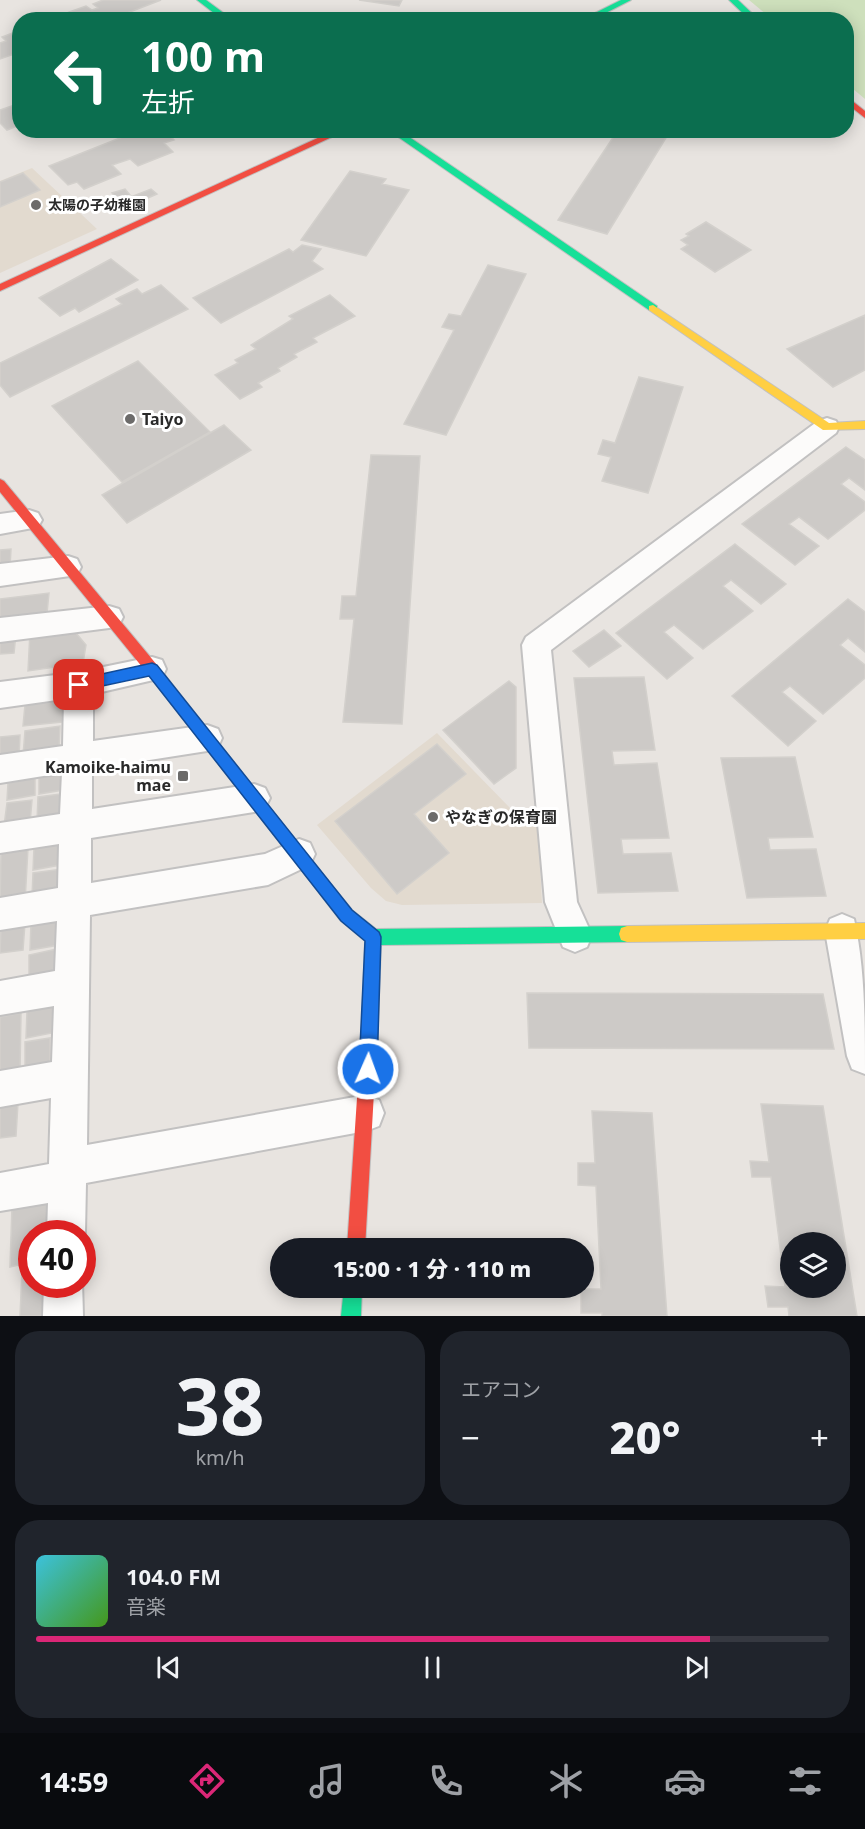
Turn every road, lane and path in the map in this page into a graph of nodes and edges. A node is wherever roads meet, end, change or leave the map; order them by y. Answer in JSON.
{"nodes":[{"id":1,"x":627,"y":0,"type":"edge"},
{"id":2,"x":733,"y":0,"type":"edge"},
{"id":3,"x":602,"y":12,"type":"edge"},
{"id":4,"x":746,"y":12,"type":"edge"},
{"id":5,"x":327,"y":138,"type":"edge"},
{"id":6,"x":404,"y":138,"type":"edge"},
{"id":7,"x":0,"y":288,"type":"edge"},
{"id":8,"x":865,"y":425,"type":"edge"},
{"id":9,"x":827,"y":427,"type":"junction"},
{"id":10,"x":0,"y":484,"type":"edge"},
{"id":11,"x":29,"y":520,"type":"junction"},
{"id":12,"x":0,"y":524,"type":"edge"},
{"id":13,"x":68,"y":567,"type":"junction"},
{"id":14,"x":0,"y":575,"type":"edge"},
{"id":15,"x":109,"y":617,"type":"junction"},
{"id":16,"x":0,"y":630,"type":"edge"},
{"id":17,"x":152,"y":669,"type":"junction"},
{"id":18,"x":79,"y":685,"type":"junction"},
{"id":19,"x":0,"y":696,"type":"edge"},
{"id":20,"x":207,"y":738,"type":"junction"},
{"id":21,"x":77,"y":757,"type":"junction"},
{"id":22,"x":0,"y":769,"type":"edge"},
{"id":23,"x":254,"y":798,"type":"junction"},
{"id":24,"x":75,"y":826,"type":"junction"},
{"id":25,"x":0,"y":838,"type":"edge"},
{"id":26,"x":299,"y":854,"type":"junction"},
{"id":27,"x":75,"y":901,"type":"junction"},
{"id":28,"x":0,"y":914,"type":"edge"},
{"id":29,"x":853,"y":931,"type":"edge"},
{"id":30,"x":575,"y":935,"type":"junction"},
{"id":31,"x":373,"y":937,"type":"junction"},
{"id":32,"x":72,"y":985,"type":"junction"},
{"id":33,"x":0,"y":998,"type":"edge"},
{"id":34,"x":865,"y":1056,"type":"edge"},
{"id":35,"x":70,"y":1077,"type":"junction"},
{"id":36,"x":0,"y":1089,"type":"edge"},
{"id":37,"x":366,"y":1113,"type":"junction"},
{"id":38,"x":68,"y":1174,"type":"junction"},
{"id":39,"x":0,"y":1192,"type":"edge"},
{"id":40,"x":66,"y":1220,"type":"edge"},
{"id":41,"x":357,"y":1238,"type":"edge"},
{"id":42,"x":64,"y":1298,"type":"edge"},
{"id":43,"x":352,"y":1298,"type":"edge"},
{"id":44,"x":63,"y":1316,"type":"edge"},
{"id":45,"x":351,"y":1316,"type":"edge"}],
"edges":[{"from":1,"to":3,"type":"street"},
{"from":2,"to":4,"type":"street"},
{"from":5,"to":7,"type":"street"},
{"from":6,"to":9,"type":"street"},
{"from":8,"to":9,"type":"street"},
{"from":9,"to":30,"type":"street"},
{"from":10,"to":11,"type":"street"},
{"from":11,"to":12,"type":"street"},
{"from":11,"to":13,"type":"street"},
{"from":13,"to":14,"type":"street"},
{"from":13,"to":15,"type":"street"},
{"from":15,"to":16,"type":"street"},
{"from":15,"to":17,"type":"street"},
{"from":17,"to":18,"type":"street"},
{"from":17,"to":20,"type":"street"},
{"from":18,"to":19,"type":"street"},
{"from":18,"to":21,"type":"street"},
{"from":20,"to":21,"type":"street"},
{"from":20,"to":23,"type":"street"},
{"from":21,"to":22,"type":"street"},
{"from":21,"to":24,"type":"street"},
{"from":23,"to":24,"type":"street"},
{"from":23,"to":26,"type":"street"},
{"from":24,"to":25,"type":"street"},
{"from":24,"to":27,"type":"street"},
{"from":26,"to":27,"type":"street"},
{"from":26,"to":31,"type":"street"},
{"from":27,"to":28,"type":"street"},
{"from":27,"to":32,"type":"street"},
{"from":29,"to":30,"type":"street"},
{"from":29,"to":34,"type":"street"},
{"from":30,"to":31,"type":"street"},
{"from":31,"to":37,"type":"street"},
{"from":32,"to":33,"type":"street"},
{"from":32,"to":35,"type":"street"},
{"from":35,"to":36,"type":"street"},
{"from":35,"to":38,"type":"street"},
{"from":37,"to":38,"type":"street"},
{"from":37,"to":41,"type":"street"},
{"from":38,"to":39,"type":"street"},
{"from":38,"to":40,"type":"street"},
{"from":42,"to":44,"type":"street"},
{"from":43,"to":45,"type":"street"}]}
